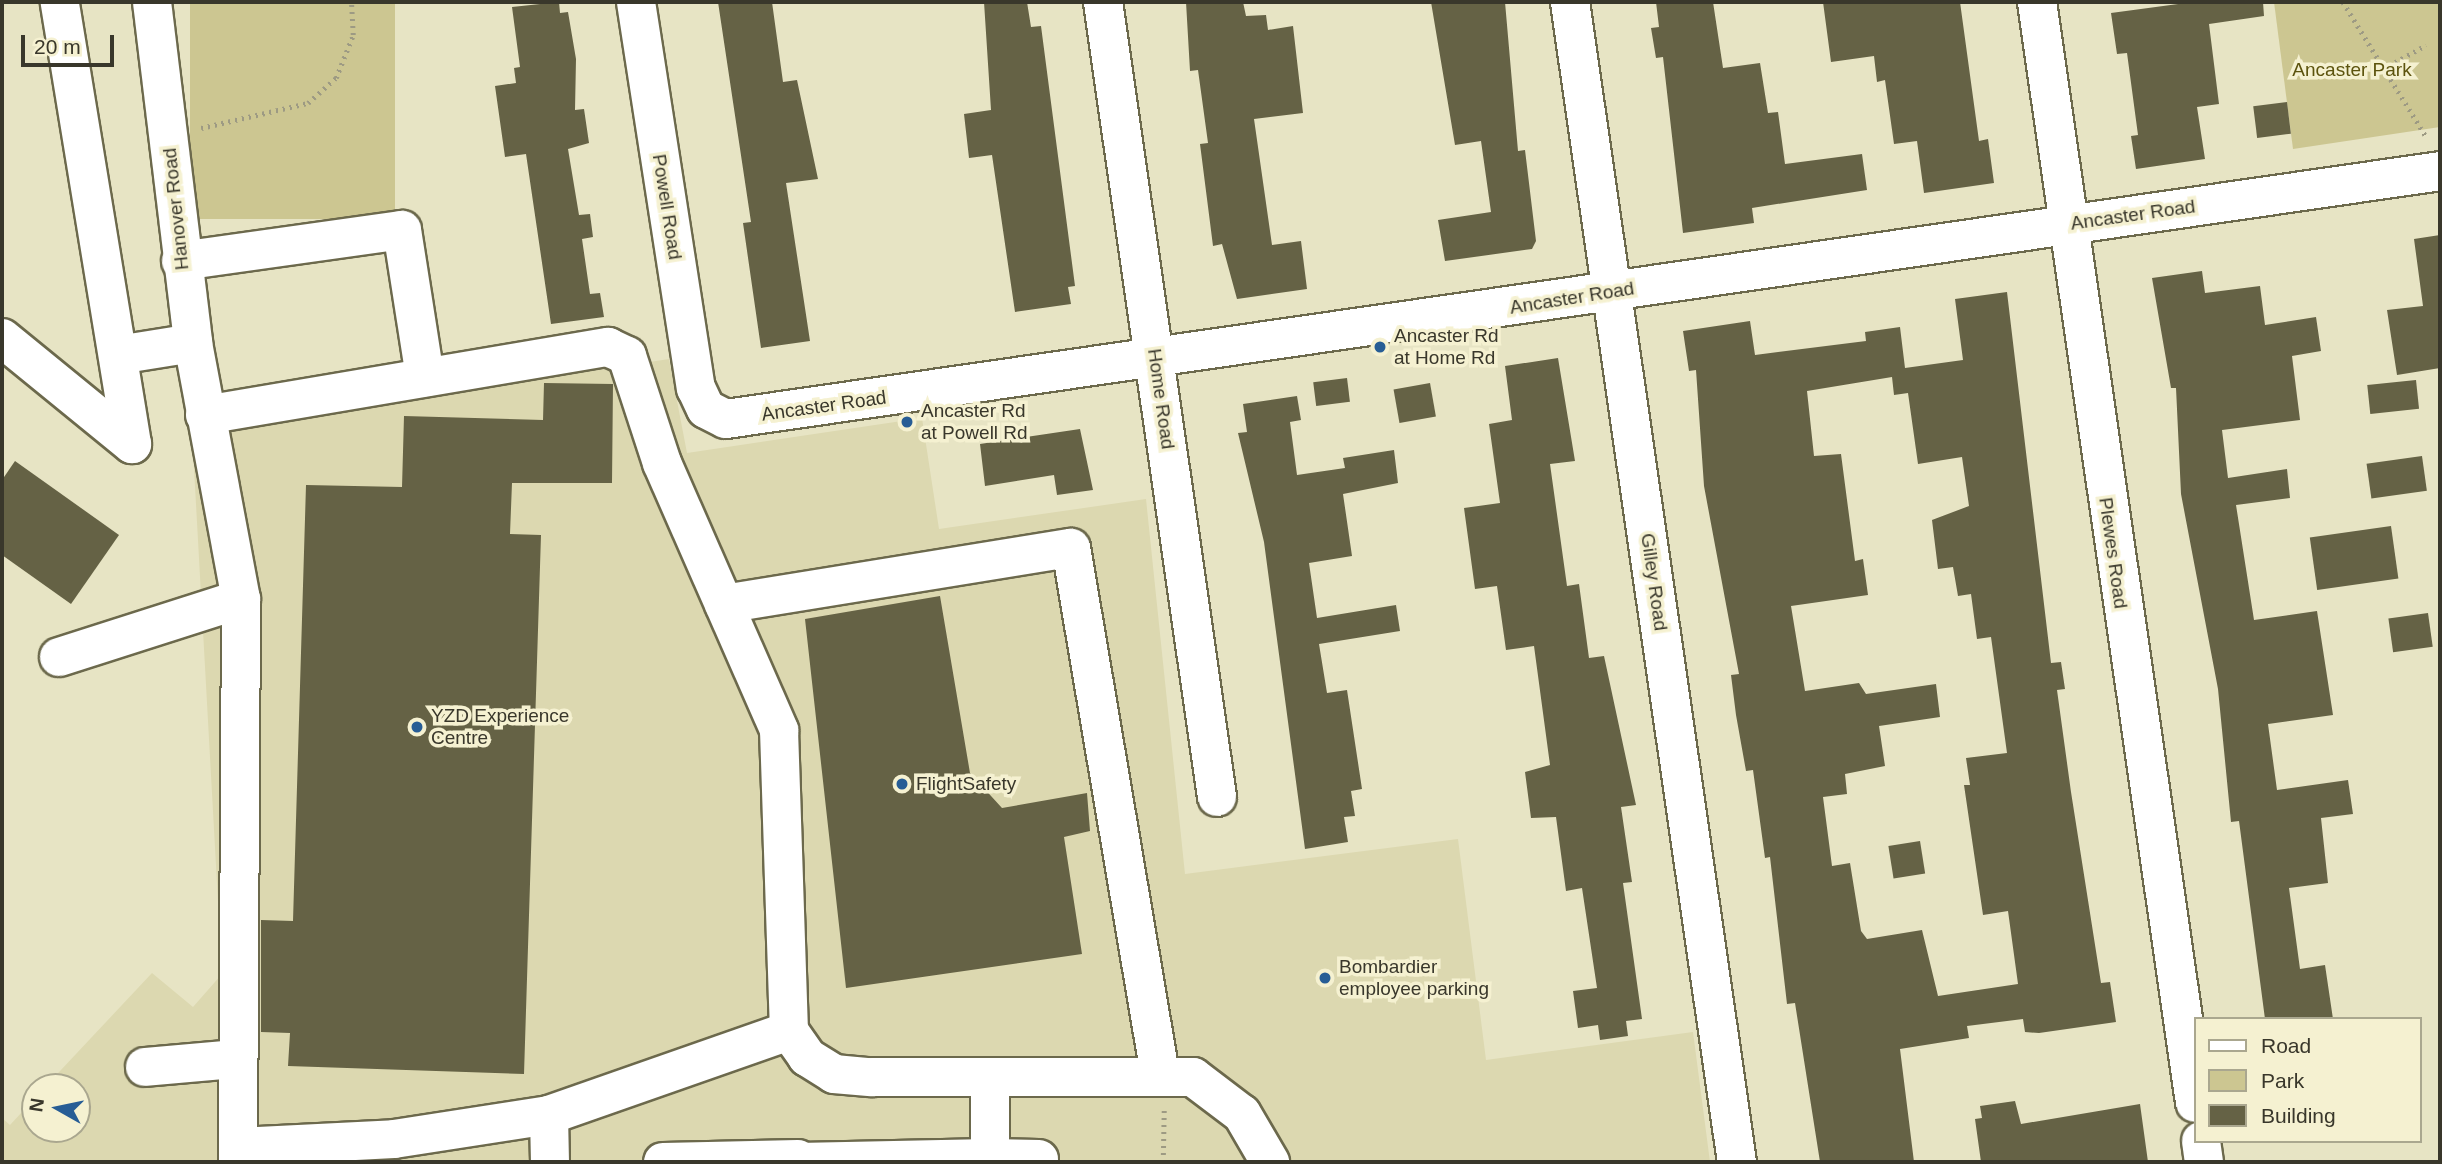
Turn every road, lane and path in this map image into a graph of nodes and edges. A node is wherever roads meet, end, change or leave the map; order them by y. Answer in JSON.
{"nodes":[{"id":1,"x":60,"y":2,"type":"edge"},
{"id":2,"x":152,"y":2,"type":"edge"},
{"id":3,"x":351,"y":2,"type":"edge"},
{"id":4,"x":636,"y":2,"type":"edge"},
{"id":5,"x":1103,"y":2,"type":"edge"},
{"id":6,"x":1570,"y":2,"type":"edge"},
{"id":7,"x":2037,"y":2,"type":"edge"},
{"id":8,"x":2343,"y":2,"type":"edge"},
{"id":9,"x":2426,"y":45,"type":"dead end"},
{"id":10,"x":2383,"y":68,"type":"junction"},
{"id":11,"x":169,"y":135,"type":"junction"},
{"id":12,"x":2437,"y":160,"type":"edge"},
{"id":13,"x":2068,"y":225,"type":"junction"},
{"id":14,"x":181,"y":261,"type":"junction"},
{"id":15,"x":1612,"y":292,"type":"junction"},
{"id":16,"x":2,"y":338,"type":"edge"},
{"id":17,"x":193,"y":343,"type":"junction"},
{"id":18,"x":118,"y":355,"type":"junction"},
{"id":19,"x":1156,"y":361,"type":"junction"},
{"id":20,"x":425,"y":377,"type":"junction"},
{"id":21,"x":706,"y":409,"type":"joint"},
{"id":22,"x":205,"y":415,"type":"junction"},
{"id":23,"x":241,"y":599,"type":"junction"},
{"id":24,"x":724,"y":604,"type":"junction"},
{"id":25,"x":59,"y":657,"type":"dead end"},
{"id":26,"x":1217,"y":797,"type":"dead end"},
{"id":27,"x":789,"y":1031,"type":"junction"},
{"id":28,"x":235,"y":1059,"type":"junction"},
{"id":29,"x":145,"y":1067,"type":"dead end"},
{"id":30,"x":1162,"y":1074,"type":"junction"},
{"id":31,"x":990,"y":1077,"type":"junction"},
{"id":32,"x":2194,"y":1096,"type":"edge"},
{"id":33,"x":549,"y":1115,"type":"junction"},
{"id":34,"x":2201,"y":1143,"type":"edge"},
{"id":35,"x":238,"y":1155,"type":"edge"},
{"id":36,"x":990,"y":1158,"type":"junction"},
{"id":37,"x":1039,"y":1159,"type":"dead end"},
{"id":38,"x":876,"y":1160,"type":"edge"},
{"id":39,"x":798,"y":1161,"type":"edge"},
{"id":40,"x":550,"y":1162,"type":"edge"},
{"id":41,"x":663,"y":1162,"type":"edge"},
{"id":42,"x":1163,"y":1162,"type":"edge"},
{"id":43,"x":1270,"y":1162,"type":"edge"},
{"id":44,"x":1737,"y":1162,"type":"edge"},
{"id":45,"x":2204,"y":1162,"type":"edge"}],
"edges":[{"from":1,"to":18,"type":"street"},
{"from":2,"to":11,"type":"street","name":"Hanover Road"},
{"from":3,"to":11,"type":"path"},
{"from":4,"to":21,"type":"street","name":"Powell Road"},
{"from":5,"to":19,"type":"street","name":"Home Road"},
{"from":6,"to":15,"type":"street","name":"Gilley Road"},
{"from":7,"to":13,"type":"street","name":"Plewes Road"},
{"from":8,"to":10,"type":"path"},
{"from":9,"to":10,"type":"path"},
{"from":10,"to":12,"type":"path"},
{"from":11,"to":14,"type":"street","name":"Hanover Road"},
{"from":12,"to":13,"type":"street","name":"Ancaster Road"},
{"from":13,"to":15,"type":"street","name":"Ancaster Road"},
{"from":13,"to":32,"type":"street","name":"Plewes Road"},
{"from":14,"to":17,"type":"street","name":"Hanover Road"},
{"from":14,"to":20,"type":"street"},
{"from":15,"to":19,"type":"street","name":"Ancaster Road"},
{"from":15,"to":44,"type":"street","name":"Gilley Road"},
{"from":16,"to":18,"type":"street"},
{"from":17,"to":18,"type":"street"},
{"from":17,"to":22,"type":"street","name":"Hanover Road"},
{"from":19,"to":21,"type":"street","name":"Ancaster Road"},
{"from":19,"to":26,"type":"street","name":"Home Road"},
{"from":20,"to":22,"type":"street"},
{"from":20,"to":24,"type":"street"},
{"from":22,"to":23,"type":"street","name":"Hanover Road"},
{"from":23,"to":25,"type":"street"},
{"from":23,"to":28,"type":"street","name":"Hanover Road"},
{"from":24,"to":27,"type":"street"},
{"from":24,"to":30,"type":"street"},
{"from":27,"to":31,"type":"street"},
{"from":27,"to":33,"type":"street"},
{"from":28,"to":29,"type":"street"},
{"from":28,"to":35,"type":"street","name":"Hanover Road"},
{"from":30,"to":31,"type":"street"},
{"from":30,"to":42,"type":"path"},
{"from":30,"to":43,"type":"street"},
{"from":31,"to":36,"type":"street"},
{"from":33,"to":35,"type":"street"},
{"from":33,"to":40,"type":"street"},
{"from":34,"to":45,"type":"street"},
{"from":36,"to":37,"type":"street"},
{"from":36,"to":38,"type":"street"},
{"from":38,"to":39,"type":"street"},
{"from":39,"to":41,"type":"street"}]}
